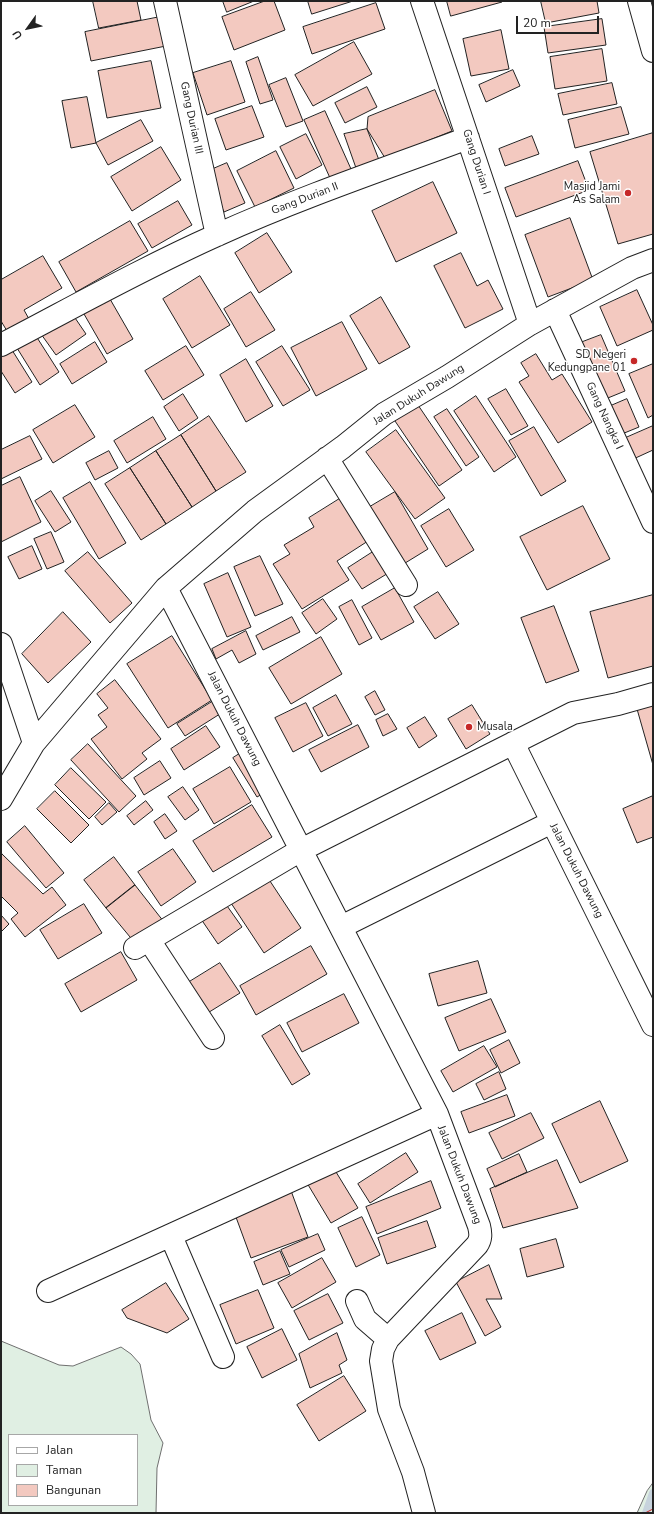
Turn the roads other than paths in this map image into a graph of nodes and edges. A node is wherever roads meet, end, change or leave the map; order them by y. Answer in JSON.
{"nodes":[{"id":1,"x":165,"y":1,"type":"edge"},
{"id":2,"x":422,"y":1,"type":"edge"},
{"id":3,"x":639,"y":1,"type":"edge"},
{"id":4,"x":653,"y":50,"type":"edge"},
{"id":5,"x":468,"y":138,"type":"junction"},
{"id":6,"x":217,"y":235,"type":"junction"},
{"id":7,"x":653,"y":260,"type":"edge"},
{"id":8,"x":555,"y":310,"type":"junction"},
{"id":9,"x":530,"y":324,"type":"junction"},
{"id":10,"x":1,"y":345,"type":"edge"},
{"id":11,"x":327,"y":458,"type":"junction"},
{"id":12,"x":653,"y":522,"type":"edge"},
{"id":13,"x":406,"y":585,"type":"dead end"},
{"id":14,"x":166,"y":588,"type":"junction"},
{"id":15,"x":1,"y":644,"type":"edge"},
{"id":16,"x":653,"y":694,"type":"edge"},
{"id":17,"x":34,"y":743,"type":"junction"},
{"id":18,"x":512,"y":743,"type":"junction"},
{"id":19,"x":1,"y":799,"type":"edge"},
{"id":20,"x":552,"y":822,"type":"junction"},
{"id":21,"x":302,"y":850,"type":"junction"},
{"id":22,"x":341,"y":927,"type":"junction"},
{"id":23,"x":652,"y":1021,"type":"edge"},
{"id":24,"x":213,"y":1038,"type":"dead end"},
{"id":25,"x":436,"y":1114,"type":"junction"},
{"id":26,"x":171,"y":1236,"type":"junction"},
{"id":27,"x":48,"y":1291,"type":"dead end"},
{"id":28,"x":357,"y":1301,"type":"dead end"},
{"id":29,"x":388,"y":1339,"type":"junction"},
{"id":30,"x":223,"y":1357,"type":"dead end"},
{"id":31,"x":424,"y":1513,"type":"edge"}],
"edges":[{"from":1,"to":6,"type":"street","name":"Gang Durian III"},
{"from":2,"to":5,"type":"street","name":"Gang Durian I"},
{"from":3,"to":4,"type":"street"},
{"from":5,"to":6,"type":"street","name":"Gang Durian II"},
{"from":5,"to":9,"type":"street","name":"Gang Durian I"},
{"from":6,"to":10,"type":"street","name":"Gang Durian II"},
{"from":7,"to":8,"type":"street","name":"Jalan Dukuh Dawung"},
{"from":8,"to":9,"type":"street","name":"Jalan Dukuh Dawung"},
{"from":8,"to":12,"type":"street","name":"Gang Nangka I"},
{"from":9,"to":11,"type":"street","name":"Jalan Dukuh Dawung"},
{"from":11,"to":13,"type":"street"},
{"from":11,"to":14,"type":"street","name":"Jalan Dukuh Dawung"},
{"from":14,"to":17,"type":"street","name":"Jalan Dukuh Dawung"},
{"from":14,"to":21,"type":"street","name":"Jalan Dukuh Dawung"},
{"from":15,"to":17,"type":"street"},
{"from":16,"to":18,"type":"street"},
{"from":17,"to":19,"type":"street","name":"Jalan Dukuh Dawung"},
{"from":18,"to":20,"type":"street","name":"Jalan Dukuh Dawung"},
{"from":18,"to":21,"type":"street"},
{"from":20,"to":22,"type":"street"},
{"from":20,"to":23,"type":"street","name":"Jalan Dukuh Dawung"},
{"from":21,"to":22,"type":"street","name":"Jalan Dukuh Dawung"},
{"from":21,"to":24,"type":"street"},
{"from":22,"to":25,"type":"street","name":"Jalan Dukuh Dawung"},
{"from":25,"to":26,"type":"street"},
{"from":25,"to":29,"type":"street","name":"Jalan Dukuh Dawung"},
{"from":26,"to":27,"type":"street"},
{"from":26,"to":30,"type":"street"},
{"from":28,"to":29,"type":"street"},
{"from":29,"to":31,"type":"street","name":"Jalan Dukuh Dawung"}]}
